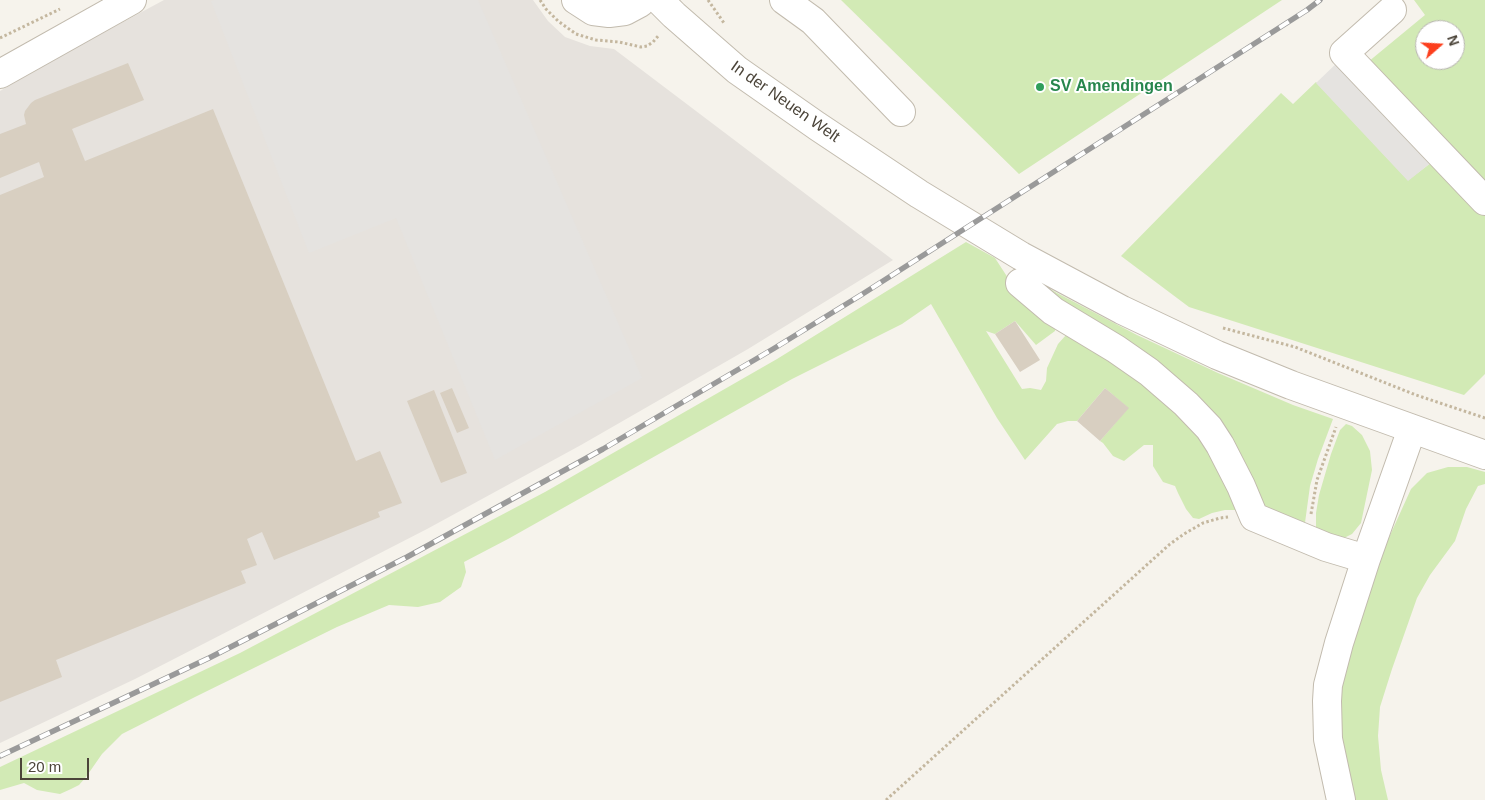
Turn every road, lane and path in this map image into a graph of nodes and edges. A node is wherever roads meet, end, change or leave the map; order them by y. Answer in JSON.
{"nodes":[{"id":1,"x":132,"y":0,"type":"edge"},
{"id":2,"x":576,"y":0,"type":"edge"},
{"id":3,"x":642,"y":0,"type":"edge"},
{"id":4,"x":659,"y":0,"type":"edge"},
{"id":5,"x":708,"y":0,"type":"edge"},
{"id":6,"x":784,"y":0,"type":"edge"},
{"id":7,"x":61,"y":8,"type":"dead end"},
{"id":8,"x":1392,"y":10,"type":"dead end"},
{"id":9,"x":727,"y":26,"type":"dead end"},
{"id":10,"x":0,"y":38,"type":"edge"},
{"id":11,"x":0,"y":74,"type":"edge"},
{"id":12,"x":901,"y":112,"type":"dead end"},
{"id":13,"x":1485,"y":201,"type":"edge"},
{"id":14,"x":1020,"y":283,"type":"dead end"},
{"id":15,"x":1214,"y":326,"type":"dead end"},
{"id":16,"x":1485,"y":418,"type":"edge"},
{"id":17,"x":1338,"y":422,"type":"dead end"},
{"id":18,"x":1412,"y":429,"type":"junction"},
{"id":19,"x":1485,"y":455,"type":"edge"},
{"id":20,"x":1254,"y":517,"type":"junction"},
{"id":21,"x":1311,"y":519,"type":"dead end"},
{"id":22,"x":1366,"y":559,"type":"junction"},
{"id":23,"x":886,"y":800,"type":"edge"},
{"id":24,"x":1341,"y":800,"type":"edge"}],
"edges":[{"from":1,"to":11,"type":"street"},
{"from":2,"to":3,"type":"street"},
{"from":4,"to":18,"type":"street","name":"In der Neuen Welt"},
{"from":5,"to":9,"type":"path"},
{"from":6,"to":12,"type":"street"},
{"from":7,"to":10,"type":"path"},
{"from":8,"to":13,"type":"street"},
{"from":14,"to":20,"type":"street"},
{"from":15,"to":16,"type":"path"},
{"from":17,"to":21,"type":"path"},
{"from":18,"to":19,"type":"street","name":"In der Neuen Welt"},
{"from":18,"to":22,"type":"street"},
{"from":20,"to":22,"type":"street"},
{"from":20,"to":23,"type":"path"},
{"from":22,"to":24,"type":"street"}]}
